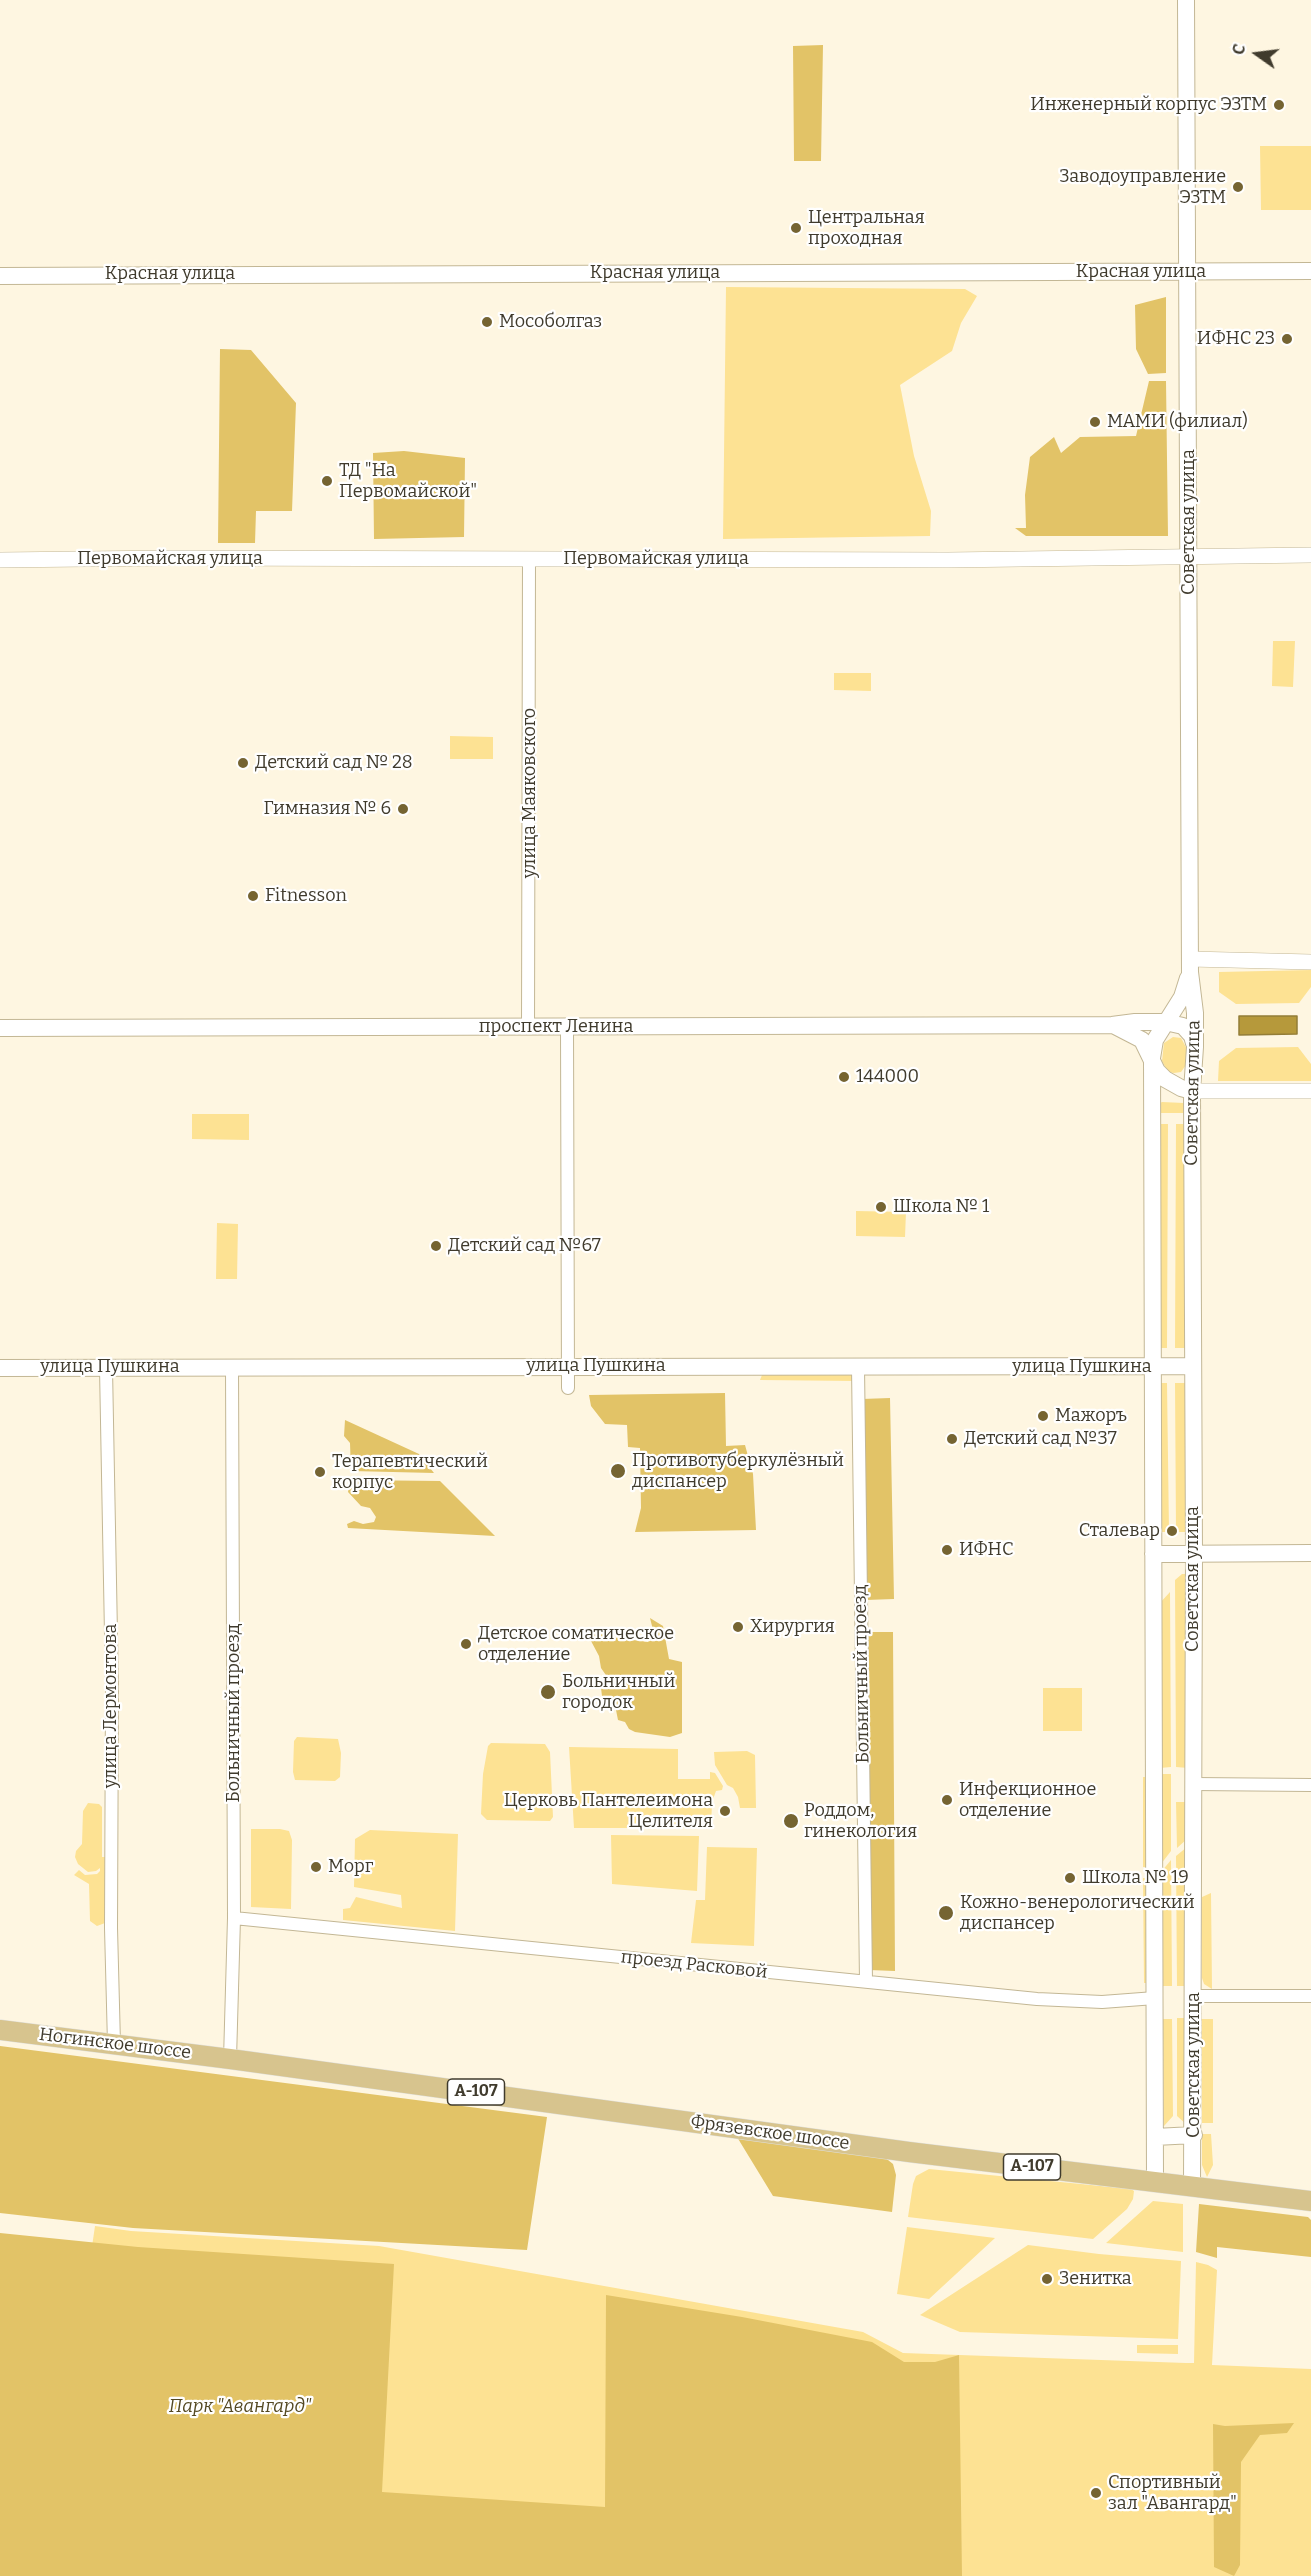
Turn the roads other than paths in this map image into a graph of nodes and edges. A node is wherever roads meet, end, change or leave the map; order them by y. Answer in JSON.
{"nodes":[{"id":1,"x":1186,"y":0,"type":"edge"},
{"id":2,"x":1186,"y":271,"type":"junction"},
{"id":3,"x":1311,"y":271,"type":"edge"},
{"id":4,"x":0,"y":276,"type":"edge"},
{"id":5,"x":1311,"y":555,"type":"edge"},
{"id":6,"x":1190,"y":556,"type":"junction"},
{"id":7,"x":529,"y":558,"type":"junction"},
{"id":8,"x":0,"y":560,"type":"edge"},
{"id":9,"x":1311,"y":962,"type":"edge"},
{"id":10,"x":1190,"y":965,"type":"junction"},
{"id":11,"x":1165,"y":1022,"type":"junction"},
{"id":12,"x":1112,"y":1025,"type":"junction"},
{"id":13,"x":528,"y":1027,"type":"junction"},
{"id":14,"x":567,"y":1027,"type":"junction"},
{"id":15,"x":0,"y":1028,"type":"edge"},
{"id":16,"x":1195,"y":1047,"type":"junction"},
{"id":17,"x":1152,"y":1058,"type":"junction"},
{"id":18,"x":1193,"y":1071,"type":"junction"},
{"id":19,"x":1165,"y":1078,"type":"junction"},
{"id":20,"x":1192,"y":1091,"type":"junction"},
{"id":21,"x":1311,"y":1091,"type":"edge"},
{"id":22,"x":567,"y":1366,"type":"junction"},
{"id":23,"x":1152,"y":1366,"type":"junction"},
{"id":24,"x":1192,"y":1366,"type":"junction"},
{"id":25,"x":232,"y":1367,"type":"junction"},
{"id":26,"x":858,"y":1367,"type":"junction"},
{"id":27,"x":0,"y":1368,"type":"edge"},
{"id":28,"x":106,"y":1368,"type":"junction"},
{"id":29,"x":568,"y":1388,"type":"dead end"},
{"id":30,"x":1194,"y":1553,"type":"junction"},
{"id":31,"x":1311,"y":1553,"type":"edge"},
{"id":32,"x":1153,"y":1554,"type":"junction"},
{"id":33,"x":1193,"y":1784,"type":"junction"},
{"id":34,"x":1311,"y":1785,"type":"edge"},
{"id":35,"x":234,"y":1917,"type":"junction"},
{"id":36,"x":866,"y":1981,"type":"junction"},
{"id":37,"x":1194,"y":1996,"type":"junction"},
{"id":38,"x":1311,"y":1996,"type":"edge"},
{"id":39,"x":1155,"y":1998,"type":"junction"},
{"id":40,"x":0,"y":2030,"type":"edge"},
{"id":41,"x":114,"y":2044,"type":"junction"},
{"id":42,"x":230,"y":2059,"type":"junction"},
{"id":43,"x":1194,"y":2135,"type":"junction"},
{"id":44,"x":1155,"y":2137,"type":"junction"},
{"id":45,"x":1155,"y":2181,"type":"junction"},
{"id":46,"x":1192,"y":2186,"type":"junction"},
{"id":47,"x":1311,"y":2201,"type":"edge"}],
"edges":[{"from":1,"to":2,"type":"main road","name":"Советская улица"},
{"from":2,"to":3,"type":"main road","name":"Красная улица"},
{"from":2,"to":4,"type":"main road","name":"Красная улица"},
{"from":2,"to":6,"type":"main road","name":"Советская улица"},
{"from":5,"to":6,"type":"street","name":"Первомайская улица"},
{"from":6,"to":7,"type":"street","name":"Первомайская улица"},
{"from":6,"to":10,"type":"main road","name":"Советская улица"},
{"from":7,"to":8,"type":"street","name":"Первомайская улица"},
{"from":7,"to":13,"type":"street","name":"улица Маяковского"},
{"from":9,"to":10,"type":"street"},
{"from":10,"to":11,"type":"main road","name":"Советская улица"},
{"from":10,"to":16,"type":"main road","name":"Советская улица"},
{"from":11,"to":12,"type":"main road","name":"проспект Ленина"},
{"from":11,"to":16,"type":"main road","name":"проспект Ленина"},
{"from":11,"to":17,"type":"main road"},
{"from":12,"to":14,"type":"main road","name":"проспект Ленина"},
{"from":12,"to":17,"type":"main road","name":"проспект Ленина"},
{"from":13,"to":14,"type":"main road","name":"проспект Ленина"},
{"from":13,"to":15,"type":"main road","name":"проспект Ленина"},
{"from":14,"to":22,"type":"street"},
{"from":16,"to":18,"type":"main road","name":"Советская улица"},
{"from":17,"to":19,"type":"main road","name":"проспект Ленина"},
{"from":17,"to":23,"type":"main road"},
{"from":18,"to":19,"type":"main road"},
{"from":18,"to":20,"type":"main road","name":"Советская улица"},
{"from":19,"to":20,"type":"main road"},
{"from":20,"to":21,"type":"street"},
{"from":20,"to":24,"type":"main road","name":"Советская улица"},
{"from":22,"to":25,"type":"main road","name":"улица Пушкина"},
{"from":22,"to":26,"type":"main road","name":"улица Пушкина"},
{"from":22,"to":29,"type":"street"},
{"from":23,"to":24,"type":"main road","name":"улица Пушкина"},
{"from":23,"to":26,"type":"main road","name":"улица Пушкина"},
{"from":23,"to":32,"type":"main road"},
{"from":24,"to":30,"type":"main road","name":"Советская улица"},
{"from":25,"to":28,"type":"main road","name":"улица Пушкина"},
{"from":25,"to":35,"type":"street","name":"Больничный проезд"},
{"from":26,"to":36,"type":"street","name":"Больничный проезд"},
{"from":27,"to":28,"type":"main road","name":"улица Пушкина"},
{"from":28,"to":41,"type":"street","name":"улица Лермонтова"},
{"from":30,"to":31,"type":"main road"},
{"from":30,"to":32,"type":"main road"},
{"from":30,"to":33,"type":"main road","name":"Советская улица"},
{"from":32,"to":39,"type":"main road"},
{"from":33,"to":34,"type":"street"},
{"from":33,"to":37,"type":"main road","name":"Советская улица"},
{"from":35,"to":36,"type":"street","name":"проезд Расковой"},
{"from":35,"to":42,"type":"street","name":"Больничный проезд"},
{"from":36,"to":39,"type":"street","name":"проезд Расковой"},
{"from":37,"to":38,"type":"street"},
{"from":37,"to":43,"type":"main road","name":"Советская улица"},
{"from":39,"to":44,"type":"main road"},
{"from":40,"to":41,"type":"highway","name":"Ногинское шоссе","number":"А-107"},
{"from":41,"to":42,"type":"highway","name":"Ногинское шоссе","number":"А-107"},
{"from":42,"to":45,"type":"highway","name":"Фрязевское шоссе","number":"А-107"},
{"from":43,"to":44,"type":"main road"},
{"from":43,"to":46,"type":"main road","name":"Советская улица"},
{"from":44,"to":45,"type":"main road"},
{"from":45,"to":46,"type":"highway","name":"Фрязевское шоссе","number":"А-107"},
{"from":46,"to":47,"type":"highway","name":"Фрязевское шоссе","number":"А-107"}]}
